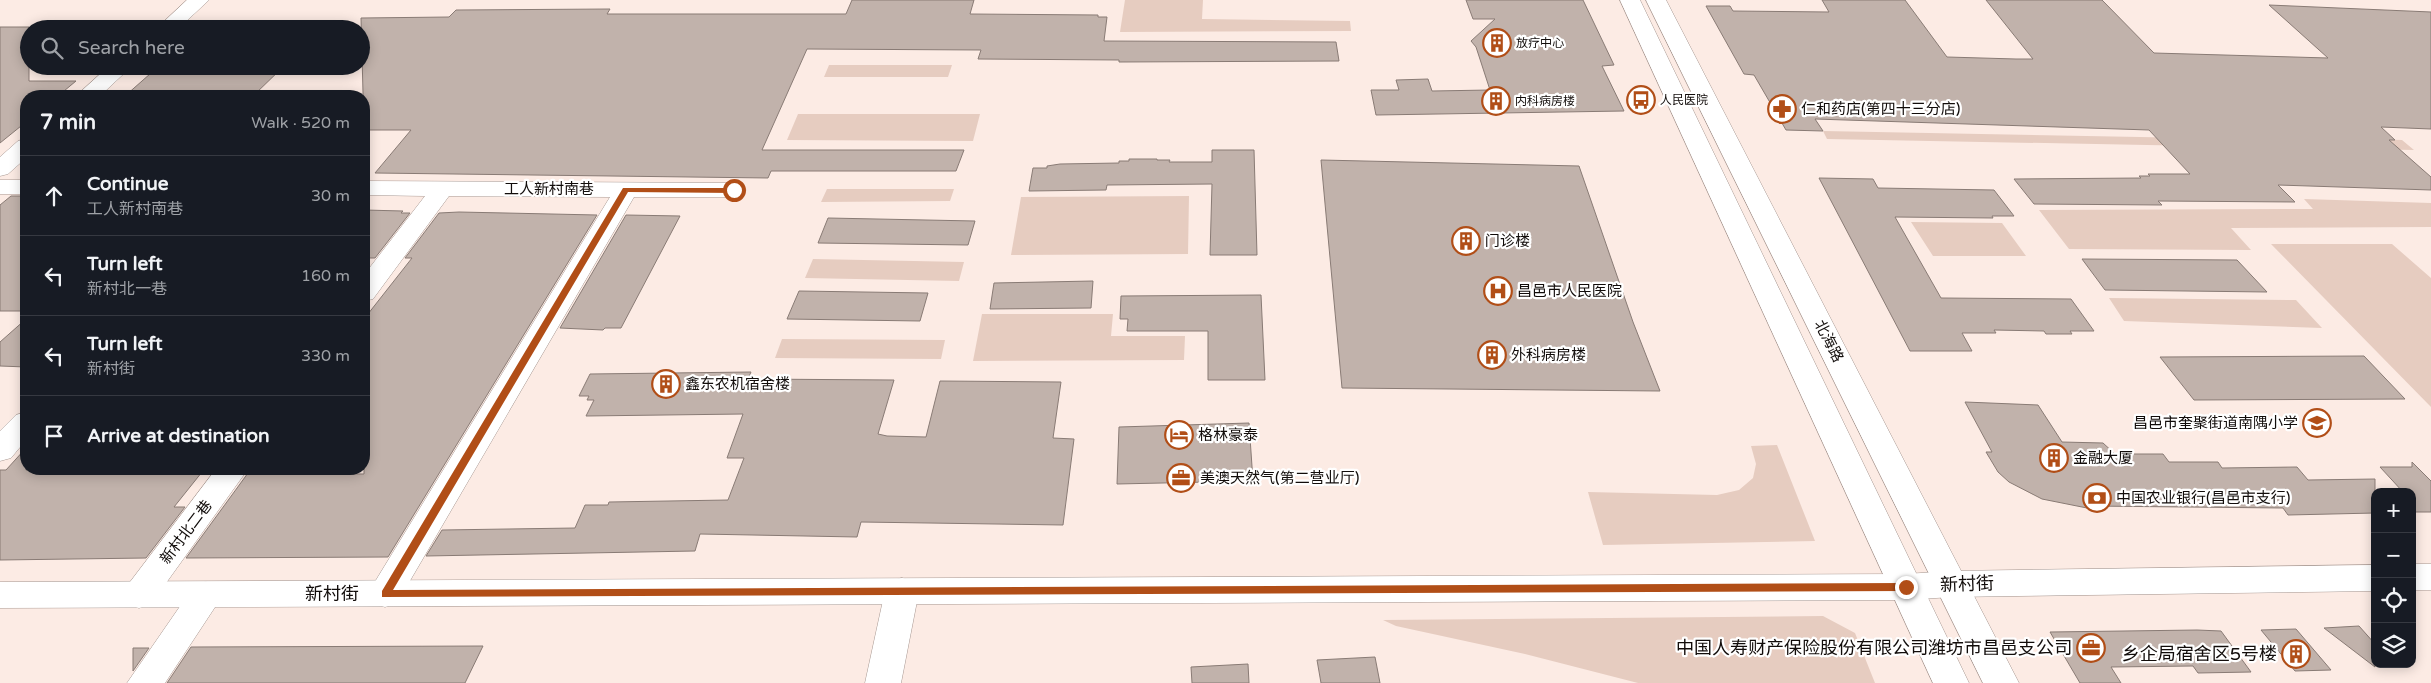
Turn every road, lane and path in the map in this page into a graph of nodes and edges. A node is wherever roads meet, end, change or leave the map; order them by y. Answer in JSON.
{"nodes":[{"id":1,"x":199,"y":0,"type":"edge"},
{"id":2,"x":1630,"y":0,"type":"edge"},
{"id":3,"x":1656,"y":0,"type":"edge"},
{"id":4,"x":176,"y":20,"type":"edge"},
{"id":5,"x":112,"y":75,"type":"edge"},
{"id":6,"x":94,"y":90,"type":"edge"},
{"id":7,"x":20,"y":151,"type":"edge"},
{"id":8,"x":0,"y":169,"type":"edge"},
{"id":9,"x":0,"y":187,"type":"edge"},
{"id":10,"x":20,"y":187,"type":"edge"},
{"id":11,"x":370,"y":188,"type":"edge"},
{"id":12,"x":442,"y":188,"type":"junction"},
{"id":13,"x":626,"y":190,"type":"junction"},
{"id":14,"x":734,"y":190,"type":"dead end"},
{"id":15,"x":370,"y":285,"type":"edge"},
{"id":16,"x":20,"y":428,"type":"edge"},
{"id":17,"x":0,"y":450,"type":"edge"},
{"id":18,"x":229,"y":475,"type":"edge"},
{"id":19,"x":2416,"y":577,"type":"edge"},
{"id":20,"x":2431,"y":577,"type":"edge"},
{"id":21,"x":2371,"y":578,"type":"edge"},
{"id":22,"x":1951,"y":584,"type":"junction"},
{"id":23,"x":1906,"y":587,"type":"junction"},
{"id":24,"x":902,"y":591,"type":"junction"},
{"id":25,"x":206,"y":594,"type":"junction"},
{"id":26,"x":385,"y":594,"type":"junction"},
{"id":27,"x":139,"y":595,"type":"junction"},
{"id":28,"x":0,"y":596,"type":"edge"},
{"id":29,"x":145,"y":683,"type":"edge"},
{"id":30,"x":883,"y":683,"type":"edge"},
{"id":31,"x":1951,"y":683,"type":"edge"},
{"id":32,"x":2001,"y":683,"type":"edge"}],
"edges":[{"from":1,"to":4,"type":"street"},
{"from":2,"to":23,"type":"street"},
{"from":3,"to":22,"type":"street","name":"北海路"},
{"from":5,"to":6,"type":"street"},
{"from":7,"to":8,"type":"street"},
{"from":9,"to":10,"type":"street"},
{"from":11,"to":12,"type":"street","name":"工人新村南巷"},
{"from":12,"to":13,"type":"street","name":"工人新村南巷"},
{"from":12,"to":15,"type":"street"},
{"from":13,"to":14,"type":"street","name":"工人新村南巷"},
{"from":13,"to":26,"type":"street"},
{"from":16,"to":17,"type":"street"},
{"from":18,"to":27,"type":"street","name":"新村北二巷"},
{"from":19,"to":20,"type":"street"},
{"from":21,"to":22,"type":"street","name":"新村街"},
{"from":22,"to":23,"type":"street","name":"新村街"},
{"from":22,"to":32,"type":"street","name":"北海路"},
{"from":23,"to":24,"type":"street","name":"新村街"},
{"from":23,"to":31,"type":"street"},
{"from":24,"to":26,"type":"street","name":"新村街"},
{"from":24,"to":30,"type":"street"},
{"from":25,"to":26,"type":"street","name":"新村街"},
{"from":25,"to":27,"type":"street","name":"新村街"},
{"from":25,"to":29,"type":"street"},
{"from":27,"to":28,"type":"street","name":"新村街"}]}
